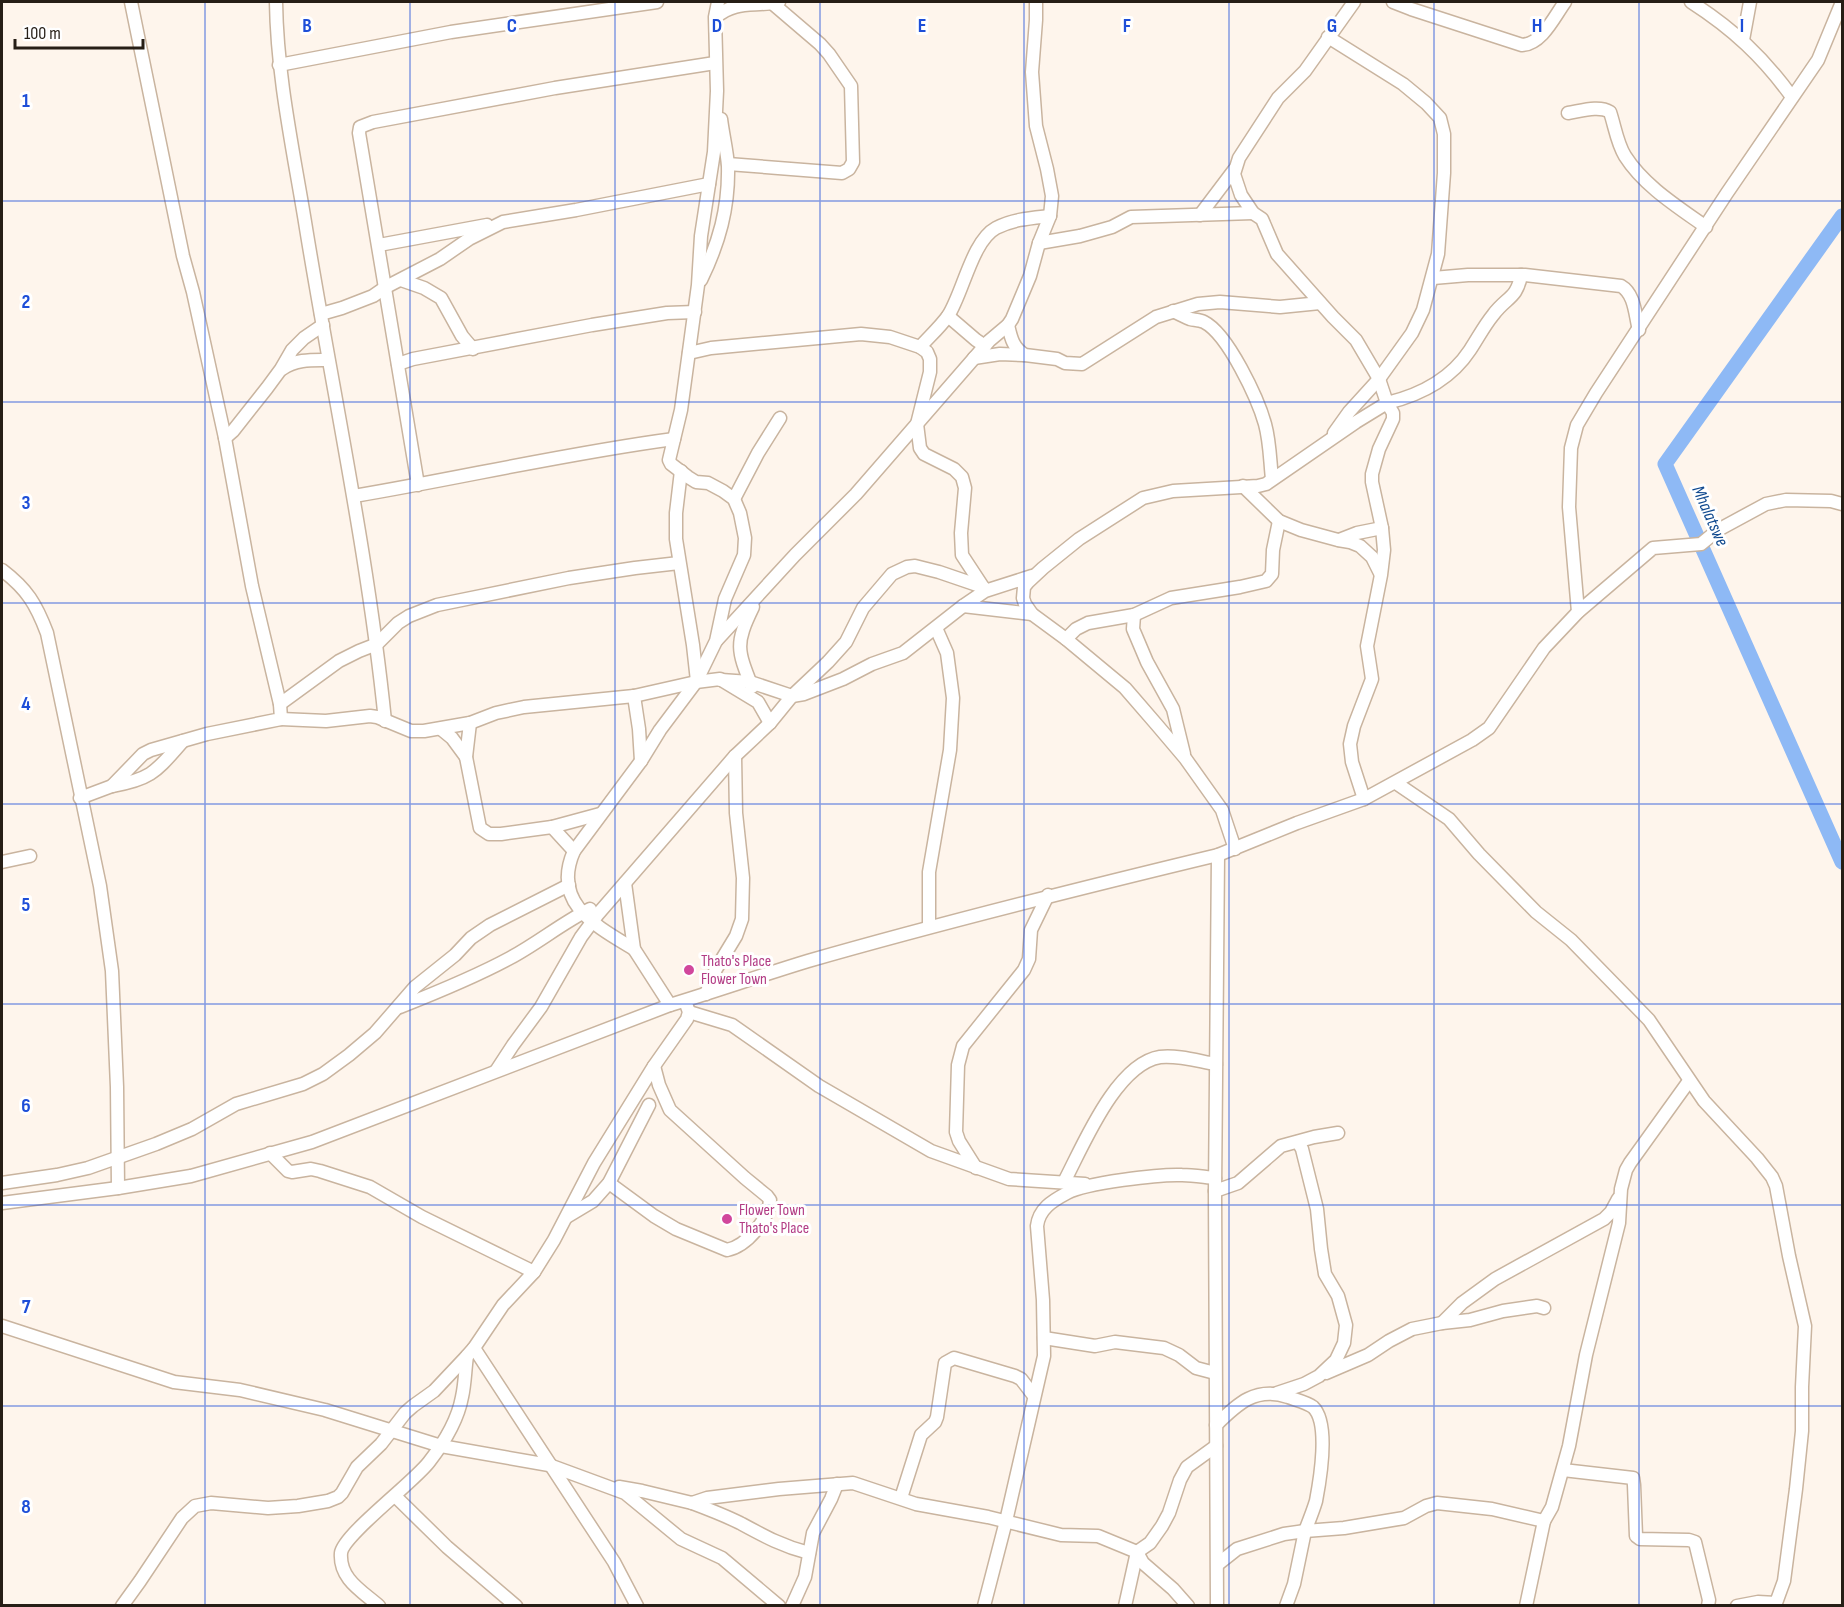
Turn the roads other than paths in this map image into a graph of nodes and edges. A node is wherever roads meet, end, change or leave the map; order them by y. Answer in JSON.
{"nodes":[{"id":1,"x":131,"y":2,"type":"edge"},
{"id":2,"x":276,"y":2,"type":"edge"},
{"id":3,"x":657,"y":2,"type":"edge"},
{"id":4,"x":718,"y":2,"type":"edge"},
{"id":5,"x":776,"y":2,"type":"edge"},
{"id":6,"x":1036,"y":2,"type":"edge"},
{"id":7,"x":1354,"y":2,"type":"edge"},
{"id":8,"x":1393,"y":2,"type":"edge"},
{"id":9,"x":1565,"y":2,"type":"edge"},
{"id":10,"x":1691,"y":2,"type":"edge"},
{"id":11,"x":1750,"y":2,"type":"edge"},
{"id":12,"x":1842,"y":2,"type":"edge"},
{"id":13,"x":715,"y":17,"type":"junction"},
{"id":14,"x":1328,"y":37,"type":"junction"},
{"id":15,"x":1743,"y":39,"type":"junction"},
{"id":16,"x":715,"y":63,"type":"junction"},
{"id":17,"x":279,"y":65,"type":"junction"},
{"id":18,"x":717,"y":92,"type":"junction"},
{"id":19,"x":1792,"y":97,"type":"junction"},
{"id":20,"x":1568,"y":112,"type":"dead end"},
{"id":21,"x":728,"y":164,"type":"junction"},
{"id":22,"x":1234,"y":170,"type":"junction"},
{"id":23,"x":709,"y":184,"type":"junction"},
{"id":24,"x":1254,"y":213,"type":"junction"},
{"id":25,"x":1200,"y":215,"type":"junction"},
{"id":26,"x":1050,"y":216,"type":"junction"},
{"id":27,"x":502,"y":222,"type":"junction"},
{"id":28,"x":1706,"y":227,"type":"junction"},
{"id":29,"x":1039,"y":243,"type":"junction"},
{"id":30,"x":379,"y":245,"type":"junction"},
{"id":31,"x":1521,"y":274,"type":"junction"},
{"id":32,"x":1433,"y":278,"type":"junction"},
{"id":33,"x":401,"y":280,"type":"junction"},
{"id":34,"x":698,"y":285,"type":"junction"},
{"id":35,"x":386,"y":287,"type":"junction"},
{"id":36,"x":1320,"y":303,"type":"junction"},
{"id":37,"x":1173,"y":311,"type":"junction"},
{"id":38,"x":695,"y":312,"type":"junction"},
{"id":39,"x":948,"y":316,"type":"junction"},
{"id":40,"x":322,"y":320,"type":"junction"},
{"id":41,"x":1008,"y":325,"type":"junction"},
{"id":42,"x":1638,"y":330,"type":"junction"},
{"id":43,"x":985,"y":346,"type":"junction"},
{"id":44,"x":920,"y":347,"type":"junction"},
{"id":45,"x":473,"y":349,"type":"junction"},
{"id":46,"x":689,"y":353,"type":"junction"},
{"id":47,"x":1025,"y":356,"type":"junction"},
{"id":48,"x":974,"y":358,"type":"junction"},
{"id":49,"x":328,"y":360,"type":"junction"},
{"id":50,"x":398,"y":364,"type":"junction"},
{"id":51,"x":281,"y":369,"type":"junction"},
{"id":52,"x":1379,"y":380,"type":"junction"},
{"id":53,"x":1387,"y":403,"type":"junction"},
{"id":54,"x":780,"y":418,"type":"dead end"},
{"id":55,"x":917,"y":424,"type":"junction"},
{"id":56,"x":225,"y":438,"type":"junction"},
{"id":57,"x":674,"y":439,"type":"junction"},
{"id":58,"x":1330,"y":439,"type":"junction"},
{"id":59,"x":681,"y":471,"type":"junction"},
{"id":60,"x":1272,"y":479,"type":"junction"},
{"id":61,"x":418,"y":485,"type":"junction"},
{"id":62,"x":1243,"y":486,"type":"junction"},
{"id":63,"x":354,"y":496,"type":"junction"},
{"id":64,"x":734,"y":500,"type":"junction"},
{"id":65,"x":1842,"y":504,"type":"edge"},
{"id":66,"x":1279,"y":521,"type":"junction"},
{"id":67,"x":1382,"y":528,"type":"junction"},
{"id":68,"x":1338,"y":540,"type":"junction"},
{"id":69,"x":679,"y":563,"type":"junction"},
{"id":70,"x":2,"y":570,"type":"edge"},
{"id":71,"x":1381,"y":575,"type":"junction"},
{"id":72,"x":1035,"y":576,"type":"junction"},
{"id":73,"x":984,"y":589,"type":"junction"},
{"id":74,"x":757,"y":597,"type":"junction"},
{"id":75,"x":963,"y":606,"type":"junction"},
{"id":76,"x":1578,"y":612,"type":"junction"},
{"id":77,"x":1032,"y":614,"type":"junction"},
{"id":78,"x":1134,"y":615,"type":"junction"},
{"id":79,"x":936,"y":628,"type":"junction"},
{"id":80,"x":1066,"y":639,"type":"junction"},
{"id":81,"x":716,"y":641,"type":"junction"},
{"id":82,"x":377,"y":644,"type":"junction"},
{"id":83,"x":720,"y":680,"type":"junction"},
{"id":84,"x":696,"y":681,"type":"junction"},
{"id":85,"x":750,"y":682,"type":"junction"},
{"id":86,"x":634,"y":696,"type":"junction"},
{"id":87,"x":792,"y":696,"type":"junction"},
{"id":88,"x":758,"y":702,"type":"junction"},
{"id":89,"x":280,"y":704,"type":"junction"},
{"id":90,"x":281,"y":719,"type":"junction"},
{"id":91,"x":386,"y":721,"type":"junction"},
{"id":92,"x":470,"y":723,"type":"junction"},
{"id":93,"x":770,"y":723,"type":"junction"},
{"id":94,"x":441,"y":729,"type":"junction"},
{"id":95,"x":184,"y":740,"type":"junction"},
{"id":96,"x":735,"y":756,"type":"junction"},
{"id":97,"x":466,"y":757,"type":"junction"},
{"id":98,"x":1185,"y":758,"type":"junction"},
{"id":99,"x":641,"y":761,"type":"junction"},
{"id":100,"x":1396,"y":783,"type":"junction"},
{"id":101,"x":112,"y":786,"type":"junction"},
{"id":102,"x":80,"y":798,"type":"junction"},
{"id":103,"x":1364,"y":799,"type":"junction"},
{"id":104,"x":600,"y":814,"type":"junction"},
{"id":105,"x":552,"y":827,"type":"junction"},
{"id":106,"x":1235,"y":849,"type":"junction"},
{"id":107,"x":574,"y":850,"type":"junction"},
{"id":108,"x":1218,"y":855,"type":"junction"},
{"id":109,"x":30,"y":856,"type":"dead end"},
{"id":110,"x":2,"y":862,"type":"edge"},
{"id":111,"x":625,"y":883,"type":"junction"},
{"id":112,"x":569,"y":885,"type":"junction"},
{"id":113,"x":1048,"y":895,"type":"junction"},
{"id":114,"x":612,"y":898,"type":"junction"},
{"id":115,"x":584,"y":913,"type":"junction"},
{"id":116,"x":592,"y":923,"type":"junction"},
{"id":117,"x":929,"y":927,"type":"junction"},
{"id":118,"x":634,"y":949,"type":"junction"},
{"id":119,"x":706,"y":994,"type":"junction"},
{"id":120,"x":670,"y":1005,"type":"junction"},
{"id":121,"x":687,"y":1006,"type":"junction"},
{"id":122,"x":399,"y":1007,"type":"junction"},
{"id":123,"x":1216,"y":1064,"type":"junction"},
{"id":124,"x":654,"y":1066,"type":"junction"},
{"id":125,"x":496,"y":1071,"type":"junction"},
{"id":126,"x":1689,"y":1082,"type":"junction"},
{"id":127,"x":629,"y":1106,"type":"junction"},
{"id":128,"x":649,"y":1106,"type":"junction"},
{"id":129,"x":670,"y":1110,"type":"junction"},
{"id":130,"x":1338,"y":1133,"type":"dead end"},
{"id":131,"x":1298,"y":1142,"type":"junction"},
{"id":132,"x":270,"y":1154,"type":"junction"},
{"id":133,"x":118,"y":1156,"type":"junction"},
{"id":134,"x":976,"y":1168,"type":"junction"},
{"id":135,"x":1215,"y":1178,"type":"junction"},
{"id":136,"x":1064,"y":1182,"type":"junction"},
{"id":137,"x":2,"y":1183,"type":"edge"},
{"id":138,"x":609,"y":1183,"type":"junction"},
{"id":139,"x":1098,"y":1185,"type":"junction"},
{"id":140,"x":118,"y":1188,"type":"junction"},
{"id":141,"x":1215,"y":1191,"type":"junction"},
{"id":142,"x":1620,"y":1197,"type":"junction"},
{"id":143,"x":2,"y":1203,"type":"edge"},
{"id":144,"x":568,"y":1216,"type":"junction"},
{"id":145,"x":534,"y":1272,"type":"junction"},
{"id":146,"x":1544,"y":1308,"type":"dead end"},
{"id":147,"x":1442,"y":1323,"type":"junction"},
{"id":148,"x":2,"y":1326,"type":"edge"},
{"id":149,"x":1044,"y":1338,"type":"junction"},
{"id":150,"x":470,"y":1352,"type":"junction"},
{"id":151,"x":1215,"y":1373,"type":"junction"},
{"id":152,"x":1319,"y":1376,"type":"junction"},
{"id":153,"x":1277,"y":1393,"type":"junction"},
{"id":154,"x":1034,"y":1396,"type":"junction"},
{"id":155,"x":1216,"y":1425,"type":"junction"},
{"id":156,"x":392,"y":1430,"type":"junction"},
{"id":157,"x":441,"y":1446,"type":"junction"},
{"id":158,"x":1216,"y":1446,"type":"junction"},
{"id":159,"x":549,"y":1465,"type":"junction"},
{"id":160,"x":1563,"y":1470,"type":"junction"},
{"id":161,"x":837,"y":1484,"type":"junction"},
{"id":162,"x":603,"y":1485,"type":"junction"},
{"id":163,"x":395,"y":1496,"type":"junction"},
{"id":164,"x":901,"y":1498,"type":"junction"},
{"id":165,"x":692,"y":1503,"type":"junction"},
{"id":166,"x":1006,"y":1521,"type":"junction"},
{"id":167,"x":1544,"y":1521,"type":"junction"},
{"id":168,"x":1305,"y":1531,"type":"junction"},
{"id":169,"x":1137,"y":1552,"type":"junction"},
{"id":170,"x":809,"y":1553,"type":"junction"},
{"id":171,"x":1218,"y":1564,"type":"junction"},
{"id":172,"x":1776,"y":1604,"type":"edge"},
{"id":173,"x":122,"y":1605,"type":"edge"},
{"id":174,"x":379,"y":1605,"type":"edge"},
{"id":175,"x":516,"y":1605,"type":"edge"},
{"id":176,"x":637,"y":1605,"type":"edge"},
{"id":177,"x":779,"y":1605,"type":"edge"},
{"id":178,"x":792,"y":1605,"type":"edge"},
{"id":179,"x":984,"y":1605,"type":"edge"},
{"id":180,"x":1125,"y":1605,"type":"edge"},
{"id":181,"x":1188,"y":1605,"type":"edge"},
{"id":182,"x":1217,"y":1605,"type":"edge"},
{"id":183,"x":1286,"y":1605,"type":"edge"},
{"id":184,"x":1526,"y":1605,"type":"edge"},
{"id":185,"x":1708,"y":1605,"type":"edge"},
{"id":186,"x":1737,"y":1605,"type":"edge"}],
"edges":[{"from":1,"to":56,"type":"street"},
{"from":2,"to":17,"type":"street"},
{"from":3,"to":17,"type":"street"},
{"from":4,"to":13,"type":"street"},
{"from":5,"to":13,"type":"street"},
{"from":5,"to":21,"type":"street"},
{"from":6,"to":26,"type":"street"},
{"from":7,"to":14,"type":"street"},
{"from":8,"to":9,"type":"street"},
{"from":10,"to":15,"type":"street"},
{"from":11,"to":15,"type":"street"},
{"from":12,"to":19,"type":"street"},
{"from":13,"to":16,"type":"street"},
{"from":14,"to":22,"type":"street"},
{"from":14,"to":32,"type":"street"},
{"from":15,"to":19,"type":"street"},
{"from":16,"to":18,"type":"street"},
{"from":16,"to":30,"type":"street"},
{"from":17,"to":40,"type":"street"},
{"from":18,"to":21,"type":"street"},
{"from":18,"to":23,"type":"street"},
{"from":19,"to":28,"type":"street"},
{"from":20,"to":28,"type":"street"},
{"from":21,"to":34,"type":"street"},
{"from":22,"to":24,"type":"street"},
{"from":22,"to":25,"type":"street"},
{"from":23,"to":27,"type":"street"},
{"from":23,"to":34,"type":"street"},
{"from":24,"to":25,"type":"street"},
{"from":24,"to":36,"type":"street"},
{"from":25,"to":29,"type":"street"},
{"from":26,"to":29,"type":"street"},
{"from":26,"to":39,"type":"street"},
{"from":27,"to":30,"type":"street"},
{"from":27,"to":33,"type":"street"},
{"from":28,"to":42,"type":"street"},
{"from":29,"to":41,"type":"street"},
{"from":30,"to":35,"type":"street"},
{"from":31,"to":32,"type":"street"},
{"from":31,"to":42,"type":"street"},
{"from":31,"to":53,"type":"street"},
{"from":32,"to":52,"type":"street"},
{"from":33,"to":35,"type":"street"},
{"from":33,"to":45,"type":"street"},
{"from":34,"to":38,"type":"street"},
{"from":35,"to":40,"type":"street"},
{"from":35,"to":50,"type":"street"},
{"from":36,"to":37,"type":"street"},
{"from":36,"to":52,"type":"street"},
{"from":37,"to":47,"type":"street"},
{"from":37,"to":60,"type":"street"},
{"from":38,"to":45,"type":"street"},
{"from":38,"to":46,"type":"street"},
{"from":39,"to":43,"type":"street"},
{"from":39,"to":44,"type":"street"},
{"from":40,"to":49,"type":"street"},
{"from":40,"to":51,"type":"street"},
{"from":41,"to":43,"type":"street"},
{"from":41,"to":47,"type":"street"},
{"from":42,"to":76,"type":"street"},
{"from":43,"to":48,"type":"street"},
{"from":44,"to":46,"type":"street"},
{"from":44,"to":55,"type":"street"},
{"from":45,"to":50,"type":"street"},
{"from":46,"to":57,"type":"street"},
{"from":47,"to":48,"type":"street"},
{"from":48,"to":55,"type":"street"},
{"from":49,"to":51,"type":"street"},
{"from":49,"to":63,"type":"street"},
{"from":50,"to":61,"type":"street"},
{"from":51,"to":56,"type":"street"},
{"from":52,"to":53,"type":"street"},
{"from":52,"to":58,"type":"street"},
{"from":53,"to":58,"type":"street"},
{"from":53,"to":67,"type":"street"},
{"from":54,"to":64,"type":"street"},
{"from":55,"to":73,"type":"street"},
{"from":55,"to":74,"type":"street"},
{"from":56,"to":89,"type":"street"},
{"from":57,"to":59,"type":"street"},
{"from":57,"to":61,"type":"street"},
{"from":58,"to":60,"type":"street"},
{"from":59,"to":64,"type":"street"},
{"from":59,"to":69,"type":"street"},
{"from":60,"to":62,"type":"street"},
{"from":61,"to":63,"type":"street"},
{"from":62,"to":66,"type":"street"},
{"from":62,"to":72,"type":"street"},
{"from":63,"to":82,"type":"street"},
{"from":64,"to":81,"type":"street"},
{"from":65,"to":76,"type":"street"},
{"from":66,"to":68,"type":"street"},
{"from":66,"to":78,"type":"street"},
{"from":67,"to":68,"type":"street"},
{"from":67,"to":71,"type":"street"},
{"from":68,"to":71,"type":"street"},
{"from":69,"to":82,"type":"street"},
{"from":69,"to":84,"type":"street"},
{"from":70,"to":102,"type":"street"},
{"from":71,"to":103,"type":"street"},
{"from":72,"to":73,"type":"street"},
{"from":72,"to":77,"type":"street"},
{"from":73,"to":75,"type":"street"},
{"from":73,"to":87,"type":"street"},
{"from":74,"to":81,"type":"street"},
{"from":74,"to":85,"type":"street"},
{"from":75,"to":77,"type":"street"},
{"from":75,"to":79,"type":"street"},
{"from":76,"to":100,"type":"street"},
{"from":77,"to":80,"type":"street"},
{"from":78,"to":80,"type":"street"},
{"from":78,"to":98,"type":"street"},
{"from":79,"to":87,"type":"street"},
{"from":79,"to":117,"type":"street"},
{"from":80,"to":98,"type":"street"},
{"from":81,"to":84,"type":"street"},
{"from":82,"to":89,"type":"street"},
{"from":82,"to":91,"type":"street"},
{"from":83,"to":84,"type":"street"},
{"from":83,"to":85,"type":"street"},
{"from":83,"to":88,"type":"street"},
{"from":84,"to":86,"type":"street"},
{"from":84,"to":99,"type":"street"},
{"from":85,"to":87,"type":"street"},
{"from":85,"to":88,"type":"street"},
{"from":86,"to":92,"type":"street"},
{"from":86,"to":99,"type":"street"},
{"from":87,"to":93,"type":"street"},
{"from":88,"to":93,"type":"street"},
{"from":89,"to":90,"type":"street"},
{"from":90,"to":91,"type":"street"},
{"from":90,"to":95,"type":"street"},
{"from":91,"to":94,"type":"street"},
{"from":92,"to":94,"type":"street"},
{"from":92,"to":97,"type":"street"},
{"from":93,"to":96,"type":"street"},
{"from":94,"to":97,"type":"street"},
{"from":95,"to":101,"type":"street"},
{"from":95,"to":101,"type":"street"},
{"from":96,"to":111,"type":"street"},
{"from":96,"to":119,"type":"street"},
{"from":97,"to":105,"type":"street"},
{"from":98,"to":106,"type":"street"},
{"from":99,"to":104,"type":"street"},
{"from":100,"to":103,"type":"street"},
{"from":100,"to":126,"type":"street"},
{"from":101,"to":102,"type":"street"},
{"from":102,"to":133,"type":"street"},
{"from":103,"to":106,"type":"street"},
{"from":104,"to":105,"type":"street"},
{"from":104,"to":107,"type":"street"},
{"from":105,"to":107,"type":"street"},
{"from":106,"to":108,"type":"street"},
{"from":107,"to":112,"type":"street"},
{"from":108,"to":113,"type":"street"},
{"from":108,"to":123,"type":"street"},
{"from":109,"to":110,"type":"street"},
{"from":111,"to":114,"type":"street"},
{"from":111,"to":118,"type":"street"},
{"from":112,"to":115,"type":"street"},
{"from":112,"to":122,"type":"street"},
{"from":113,"to":117,"type":"street"},
{"from":113,"to":134,"type":"street"},
{"from":114,"to":115,"type":"street"},
{"from":114,"to":116,"type":"street"},
{"from":115,"to":116,"type":"street"},
{"from":115,"to":122,"type":"street"},
{"from":116,"to":118,"type":"street"},
{"from":116,"to":125,"type":"street"},
{"from":117,"to":119,"type":"street"},
{"from":118,"to":120,"type":"street"},
{"from":119,"to":121,"type":"street"},
{"from":120,"to":121,"type":"street"},
{"from":120,"to":125,"type":"street"},
{"from":121,"to":124,"type":"street"},
{"from":121,"to":134,"type":"street"},
{"from":122,"to":133,"type":"street"},
{"from":123,"to":135,"type":"street"},
{"from":123,"to":136,"type":"street"},
{"from":124,"to":127,"type":"street"},
{"from":124,"to":129,"type":"street"},
{"from":125,"to":132,"type":"street"},
{"from":126,"to":142,"type":"street"},
{"from":126,"to":172,"type":"street"},
{"from":127,"to":128,"type":"street"},
{"from":127,"to":144,"type":"street"},
{"from":128,"to":129,"type":"street"},
{"from":128,"to":138,"type":"street"},
{"from":129,"to":138,"type":"street"},
{"from":130,"to":131,"type":"street"},
{"from":131,"to":141,"type":"street"},
{"from":131,"to":152,"type":"street"},
{"from":132,"to":140,"type":"street"},
{"from":132,"to":145,"type":"street"},
{"from":133,"to":137,"type":"street"},
{"from":133,"to":140,"type":"street"},
{"from":134,"to":136,"type":"street"},
{"from":135,"to":139,"type":"street"},
{"from":135,"to":141,"type":"street"},
{"from":136,"to":139,"type":"street"},
{"from":138,"to":144,"type":"street"},
{"from":139,"to":149,"type":"street"},
{"from":140,"to":143,"type":"street"},
{"from":141,"to":151,"type":"street"},
{"from":142,"to":147,"type":"street"},
{"from":142,"to":160,"type":"street"},
{"from":144,"to":145,"type":"street"},
{"from":145,"to":150,"type":"street"},
{"from":146,"to":147,"type":"street"},
{"from":147,"to":152,"type":"street"},
{"from":148,"to":156,"type":"street"},
{"from":149,"to":151,"type":"street"},
{"from":149,"to":154,"type":"street"},
{"from":150,"to":156,"type":"street"},
{"from":150,"to":157,"type":"street"},
{"from":150,"to":159,"type":"street"},
{"from":151,"to":155,"type":"street"},
{"from":152,"to":153,"type":"street"},
{"from":153,"to":155,"type":"street"},
{"from":153,"to":168,"type":"street"},
{"from":154,"to":164,"type":"street"},
{"from":154,"to":166,"type":"street"},
{"from":155,"to":158,"type":"street"},
{"from":156,"to":157,"type":"street"},
{"from":156,"to":173,"type":"street"},
{"from":157,"to":159,"type":"street"},
{"from":157,"to":163,"type":"street"},
{"from":158,"to":169,"type":"street"},
{"from":158,"to":171,"type":"street"},
{"from":159,"to":162,"type":"street"},
{"from":159,"to":176,"type":"street"},
{"from":160,"to":167,"type":"street"},
{"from":160,"to":185,"type":"street"},
{"from":161,"to":164,"type":"street"},
{"from":161,"to":165,"type":"street"},
{"from":161,"to":170,"type":"street"},
{"from":162,"to":165,"type":"street"},
{"from":162,"to":177,"type":"street"},
{"from":163,"to":174,"type":"street"},
{"from":163,"to":175,"type":"street"},
{"from":164,"to":166,"type":"street"},
{"from":165,"to":170,"type":"street"},
{"from":166,"to":169,"type":"street"},
{"from":166,"to":179,"type":"street"},
{"from":167,"to":168,"type":"street"},
{"from":167,"to":184,"type":"street"},
{"from":168,"to":171,"type":"street"},
{"from":168,"to":183,"type":"street"},
{"from":169,"to":180,"type":"street"},
{"from":169,"to":181,"type":"street"},
{"from":170,"to":178,"type":"street"},
{"from":171,"to":182,"type":"street"},
{"from":172,"to":186,"type":"street"}]}
